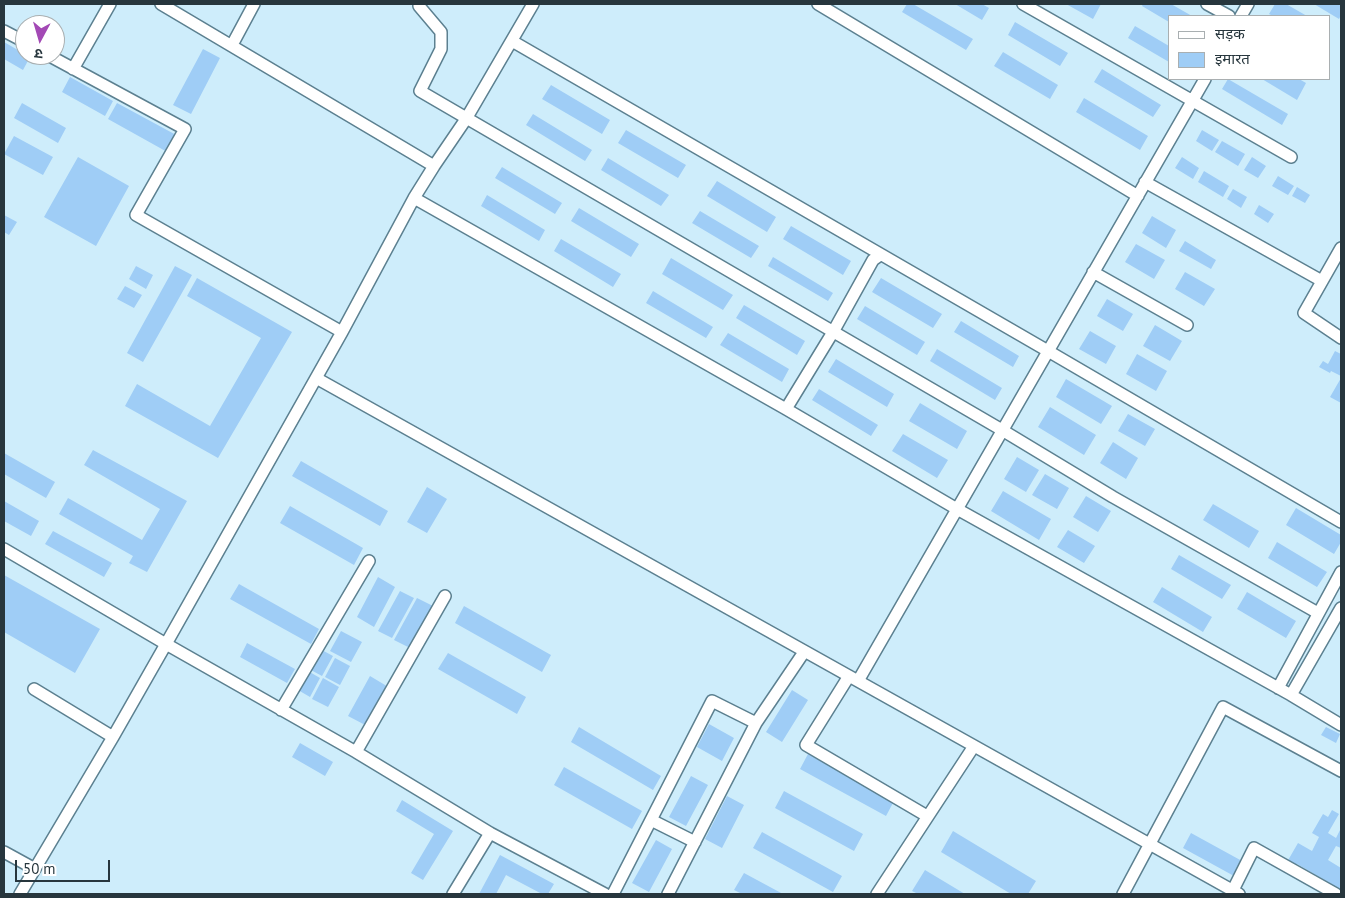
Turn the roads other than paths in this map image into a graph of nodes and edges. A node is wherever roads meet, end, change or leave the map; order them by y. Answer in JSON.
{"nodes":[{"id":1,"x":110,"y":4,"type":"edge"},
{"id":2,"x":161,"y":4,"type":"edge"},
{"id":3,"x":254,"y":4,"type":"edge"},
{"id":4,"x":533,"y":4,"type":"edge"},
{"id":5,"x":818,"y":4,"type":"edge"},
{"id":6,"x":1023,"y":4,"type":"edge"},
{"id":7,"x":1207,"y":4,"type":"edge"},
{"id":8,"x":1248,"y":4,"type":"edge"},
{"id":9,"x":418,"y":6,"type":"dead end"},
{"id":10,"x":1227,"y":15,"type":"edge"},
{"id":11,"x":1242,"y":15,"type":"edge"},
{"id":12,"x":512,"y":41,"type":"junction"},
{"id":13,"x":232,"y":45,"type":"junction"},
{"id":14,"x":65,"y":64,"type":"edge"},
{"id":15,"x":74,"y":68,"type":"junction"},
{"id":16,"x":1204,"y":80,"type":"edge"},
{"id":17,"x":1192,"y":101,"type":"junction"},
{"id":18,"x":466,"y":119,"type":"junction"},
{"id":19,"x":1292,"y":157,"type":"dead end"},
{"id":20,"x":434,"y":166,"type":"junction"},
{"id":21,"x":1145,"y":182,"type":"junction"},
{"id":22,"x":1138,"y":196,"type":"junction"},
{"id":23,"x":414,"y":198,"type":"junction"},
{"id":24,"x":1341,"y":248,"type":"edge"},
{"id":25,"x":880,"y":255,"type":"junction"},
{"id":26,"x":1093,"y":272,"type":"junction"},
{"id":27,"x":1322,"y":281,"type":"junction"},
{"id":28,"x":1187,"y":325,"type":"dead end"},
{"id":29,"x":342,"y":332,"type":"junction"},
{"id":30,"x":833,"y":332,"type":"junction"},
{"id":31,"x":1341,"y":338,"type":"edge"},
{"id":32,"x":1048,"y":351,"type":"junction"},
{"id":33,"x":316,"y":378,"type":"junction"},
{"id":34,"x":786,"y":409,"type":"junction"},
{"id":35,"x":1002,"y":430,"type":"junction"},
{"id":36,"x":957,"y":508,"type":"junction"},
{"id":37,"x":1341,"y":522,"type":"edge"},
{"id":38,"x":4,"y":549,"type":"edge"},
{"id":39,"x":369,"y":561,"type":"dead end"},
{"id":40,"x":1341,"y":572,"type":"edge"},
{"id":41,"x":446,"y":596,"type":"dead end"},
{"id":42,"x":1341,"y":608,"type":"edge"},
{"id":43,"x":1318,"y":613,"type":"junction"},
{"id":44,"x":166,"y":644,"type":"junction"},
{"id":45,"x":804,"y":652,"type":"junction"},
{"id":46,"x":854,"y":679,"type":"junction"},
{"id":47,"x":1278,"y":688,"type":"junction"},
{"id":48,"x":34,"y":689,"type":"dead end"},
{"id":49,"x":1291,"y":695,"type":"junction"},
{"id":50,"x":282,"y":710,"type":"junction"},
{"id":51,"x":756,"y":724,"type":"junction"},
{"id":52,"x":1341,"y":725,"type":"edge"},
{"id":53,"x":114,"y":737,"type":"junction"},
{"id":54,"x":974,"y":746,"type":"junction"},
{"id":55,"x":356,"y":752,"type":"junction"},
{"id":56,"x":1341,"y":771,"type":"edge"},
{"id":57,"x":927,"y":816,"type":"junction"},
{"id":58,"x":651,"y":820,"type":"junction"},
{"id":59,"x":490,"y":832,"type":"junction"},
{"id":60,"x":694,"y":842,"type":"junction"},
{"id":61,"x":1151,"y":845,"type":"junction"},
{"id":62,"x":4,"y":852,"type":"edge"},
{"id":63,"x":35,"y":869,"type":"junction"},
{"id":64,"x":1234,"y":893,"type":"edge"},
{"id":65,"x":20,"y":894,"type":"edge"},
{"id":66,"x":453,"y":894,"type":"edge"},
{"id":67,"x":605,"y":894,"type":"edge"},
{"id":68,"x":613,"y":894,"type":"edge"},
{"id":69,"x":668,"y":894,"type":"edge"},
{"id":70,"x":877,"y":894,"type":"edge"},
{"id":71,"x":1123,"y":894,"type":"edge"},
{"id":72,"x":1336,"y":894,"type":"edge"}],
"edges":[{"from":1,"to":15,"type":"street"},
{"from":2,"to":13,"type":"street"},
{"from":3,"to":13,"type":"street"},
{"from":4,"to":12,"type":"street"},
{"from":5,"to":22,"type":"street"},
{"from":6,"to":17,"type":"street"},
{"from":7,"to":10,"type":"street"},
{"from":8,"to":11,"type":"street"},
{"from":9,"to":18,"type":"street"},
{"from":12,"to":18,"type":"street"},
{"from":12,"to":25,"type":"street"},
{"from":13,"to":20,"type":"street"},
{"from":14,"to":15,"type":"street"},
{"from":15,"to":29,"type":"street"},
{"from":16,"to":17,"type":"street"},
{"from":17,"to":19,"type":"street"},
{"from":17,"to":21,"type":"street"},
{"from":18,"to":20,"type":"street"},
{"from":18,"to":30,"type":"street"},
{"from":20,"to":23,"type":"street"},
{"from":21,"to":22,"type":"street"},
{"from":21,"to":27,"type":"street"},
{"from":22,"to":26,"type":"street"},
{"from":23,"to":29,"type":"street"},
{"from":23,"to":34,"type":"street"},
{"from":24,"to":27,"type":"street"},
{"from":25,"to":30,"type":"street"},
{"from":25,"to":32,"type":"street"},
{"from":26,"to":28,"type":"street"},
{"from":26,"to":32,"type":"street"},
{"from":27,"to":31,"type":"street"},
{"from":29,"to":33,"type":"street"},
{"from":30,"to":34,"type":"street"},
{"from":30,"to":35,"type":"street"},
{"from":32,"to":35,"type":"street"},
{"from":32,"to":37,"type":"street"},
{"from":33,"to":44,"type":"street"},
{"from":33,"to":45,"type":"street"},
{"from":34,"to":36,"type":"street"},
{"from":35,"to":36,"type":"street"},
{"from":35,"to":43,"type":"street"},
{"from":36,"to":46,"type":"street"},
{"from":36,"to":47,"type":"street"},
{"from":38,"to":44,"type":"street"},
{"from":39,"to":50,"type":"street"},
{"from":40,"to":43,"type":"street"},
{"from":41,"to":55,"type":"street"},
{"from":42,"to":49,"type":"street"},
{"from":43,"to":47,"type":"street"},
{"from":44,"to":50,"type":"street"},
{"from":44,"to":53,"type":"street"},
{"from":45,"to":46,"type":"street"},
{"from":45,"to":51,"type":"street"},
{"from":46,"to":54,"type":"street"},
{"from":46,"to":57,"type":"street"},
{"from":47,"to":49,"type":"street"},
{"from":48,"to":53,"type":"street"},
{"from":49,"to":52,"type":"street"},
{"from":50,"to":55,"type":"street"},
{"from":51,"to":58,"type":"street"},
{"from":51,"to":60,"type":"street"},
{"from":53,"to":63,"type":"street"},
{"from":54,"to":57,"type":"street"},
{"from":54,"to":61,"type":"street"},
{"from":55,"to":59,"type":"street"},
{"from":56,"to":61,"type":"street"},
{"from":57,"to":70,"type":"street"},
{"from":58,"to":60,"type":"street"},
{"from":58,"to":68,"type":"street"},
{"from":59,"to":66,"type":"street"},
{"from":59,"to":67,"type":"street"},
{"from":60,"to":69,"type":"street"},
{"from":61,"to":64,"type":"street"},
{"from":61,"to":71,"type":"street"},
{"from":62,"to":63,"type":"street"},
{"from":63,"to":65,"type":"street"},
{"from":64,"to":72,"type":"street"}]}
